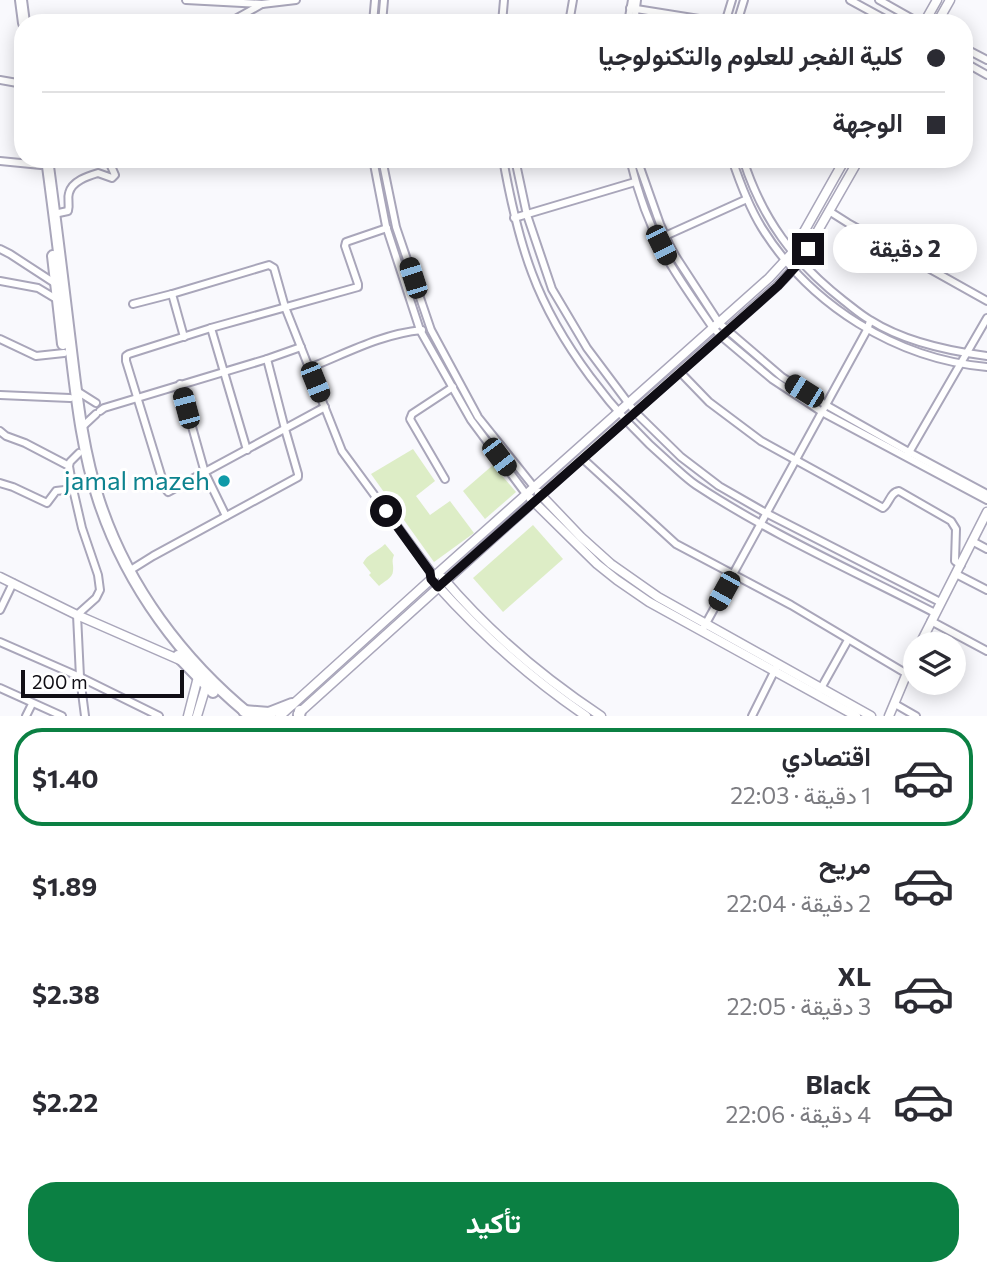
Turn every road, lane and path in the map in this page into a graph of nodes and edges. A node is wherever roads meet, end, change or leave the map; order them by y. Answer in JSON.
{"nodes":[{"id":1,"x":186,"y":0,"type":"edge"},
{"id":2,"x":296,"y":0,"type":"edge"},
{"id":3,"x":635,"y":0,"type":"edge"},
{"id":4,"x":850,"y":0,"type":"edge"},
{"id":5,"x":879,"y":0,"type":"edge"},
{"id":6,"x":247,"y":2,"type":"edge"},
{"id":7,"x":262,"y":4,"type":"junction"},
{"id":8,"x":633,"y":9,"type":"junction"},
{"id":9,"x":244,"y":14,"type":"edge"},
{"id":10,"x":631,"y":14,"type":"edge"},
{"id":11,"x":633,"y":14,"type":"edge"},
{"id":12,"x":666,"y":14,"type":"edge"},
{"id":13,"x":876,"y":14,"type":"edge"},
{"id":14,"x":905,"y":14,"type":"edge"},
{"id":15,"x":44,"y":168,"type":"edge"},
{"id":16,"x":44,"y":168,"type":"edge"},
{"id":17,"x":112,"y":168,"type":"edge"},
{"id":18,"x":375,"y":168,"type":"edge"},
{"id":19,"x":384,"y":168,"type":"edge"},
{"id":20,"x":505,"y":168,"type":"edge"},
{"id":21,"x":517,"y":168,"type":"edge"},
{"id":22,"x":632,"y":168,"type":"edge"},
{"id":23,"x":640,"y":168,"type":"edge"},
{"id":24,"x":735,"y":168,"type":"edge"},
{"id":25,"x":746,"y":168,"type":"edge"},
{"id":26,"x":840,"y":168,"type":"edge"},
{"id":27,"x":854,"y":168,"type":"edge"},
{"id":28,"x":635,"y":182,"type":"junction"},
{"id":29,"x":747,"y":199,"type":"junction"},
{"id":30,"x":829,"y":211,"type":"junction"},
{"id":31,"x":54,"y":214,"type":"junction"},
{"id":32,"x":527,"y":215,"type":"junction"},
{"id":33,"x":514,"y":218,"type":"junction"},
{"id":34,"x":387,"y":228,"type":"junction"},
{"id":35,"x":665,"y":236,"type":"junction"},
{"id":36,"x":0,"y":249,"type":"edge"},
{"id":37,"x":792,"y":253,"type":"junction"},
{"id":38,"x":786,"y":261,"type":"junction"},
{"id":39,"x":800,"y":262,"type":"junction"},
{"id":40,"x":793,"y":270,"type":"junction"},
{"id":41,"x":0,"y":281,"type":"edge"},
{"id":42,"x":56,"y":284,"type":"junction"},
{"id":43,"x":172,"y":294,"type":"junction"},
{"id":44,"x":58,"y":300,"type":"junction"},
{"id":45,"x":987,"y":301,"type":"edge"},
{"id":46,"x":133,"y":303,"type":"dead end"},
{"id":47,"x":285,"y":307,"type":"junction"},
{"id":48,"x":987,"y":318,"type":"edge"},
{"id":49,"x":870,"y":321,"type":"junction"},
{"id":50,"x":716,"y":326,"type":"junction"},
{"id":51,"x":211,"y":328,"type":"junction"},
{"id":52,"x":420,"y":330,"type":"junction"},
{"id":53,"x":431,"y":330,"type":"junction"},
{"id":54,"x":867,"y":330,"type":"junction"},
{"id":55,"x":724,"y":333,"type":"junction"},
{"id":56,"x":184,"y":337,"type":"junction"},
{"id":57,"x":0,"y":339,"type":"edge"},
{"id":58,"x":301,"y":347,"type":"junction"},
{"id":59,"x":64,"y":353,"type":"junction"},
{"id":60,"x":967,"y":353,"type":"junction"},
{"id":61,"x":987,"y":356,"type":"edge"},
{"id":62,"x":267,"y":359,"type":"junction"},
{"id":63,"x":961,"y":364,"type":"junction"},
{"id":64,"x":987,"y":367,"type":"edge"},
{"id":65,"x":309,"y":368,"type":"junction"},
{"id":66,"x":225,"y":372,"type":"junction"},
{"id":67,"x":680,"y":372,"type":"junction"},
{"id":68,"x":460,"y":383,"type":"junction"},
{"id":69,"x":180,"y":384,"type":"junction"},
{"id":70,"x":452,"y":387,"type":"junction"},
{"id":71,"x":73,"y":394,"type":"junction"},
{"id":72,"x":0,"y":395,"type":"edge"},
{"id":73,"x":137,"y":398,"type":"junction"},
{"id":74,"x":628,"y":403,"type":"junction"},
{"id":75,"x":326,"y":407,"type":"junction"},
{"id":76,"x":99,"y":408,"type":"junction"},
{"id":77,"x":824,"y":408,"type":"junction"},
{"id":78,"x":618,"y":411,"type":"junction"},
{"id":79,"x":635,"y":412,"type":"junction"},
{"id":80,"x":626,"y":420,"type":"junction"},
{"id":81,"x":81,"y":428,"type":"junction"},
{"id":82,"x":285,"y":429,"type":"junction"},
{"id":83,"x":0,"y":431,"type":"edge"},
{"id":84,"x":247,"y":450,"type":"junction"},
{"id":85,"x":79,"y":453,"type":"junction"},
{"id":86,"x":907,"y":455,"type":"junction"},
{"id":87,"x":582,"y":458,"type":"junction"},
{"id":88,"x":796,"y":460,"type":"junction"},
{"id":89,"x":69,"y":466,"type":"junction"},
{"id":90,"x":205,"y":474,"type":"junction"},
{"id":91,"x":445,"y":479,"type":"dead end"},
{"id":92,"x":0,"y":483,"type":"edge"},
{"id":93,"x":534,"y":488,"type":"junction"},
{"id":94,"x":73,"y":489,"type":"junction"},
{"id":95,"x":526,"y":494,"type":"junction"},
{"id":96,"x":987,"y":494,"type":"edge"},
{"id":97,"x":537,"y":499,"type":"junction"},
{"id":98,"x":987,"y":500,"type":"edge"},
{"id":99,"x":987,"y":512,"type":"edge"},
{"id":100,"x":765,"y":513,"type":"junction"},
{"id":101,"x":226,"y":516,"type":"junction"},
{"id":102,"x":760,"y":524,"type":"junction"},
{"id":103,"x":972,"y":541,"type":"junction"},
{"id":104,"x":468,"y":546,"type":"junction"},
{"id":105,"x":987,"y":549,"type":"edge"},
{"id":106,"x":475,"y":554,"type":"junction"},
{"id":107,"x":961,"y":565,"type":"junction"},
{"id":108,"x":129,"y":571,"type":"junction"},
{"id":109,"x":433,"y":574,"type":"junction"},
{"id":110,"x":733,"y":574,"type":"junction"},
{"id":111,"x":956,"y":574,"type":"junction"},
{"id":112,"x":0,"y":577,"type":"edge"},
{"id":113,"x":13,"y":583,"type":"junction"},
{"id":114,"x":442,"y":584,"type":"junction"},
{"id":115,"x":986,"y":587,"type":"edge"},
{"id":116,"x":940,"y":602,"type":"junction"},
{"id":117,"x":460,"y":604,"type":"junction"},
{"id":118,"x":0,"y":610,"type":"edge"},
{"id":119,"x":77,"y":615,"type":"junction"},
{"id":120,"x":933,"y":617,"type":"junction"},
{"id":121,"x":703,"y":628,"type":"junction"},
{"id":122,"x":926,"y":632,"type":"edge"},
{"id":123,"x":848,"y":640,"type":"junction"},
{"id":124,"x":0,"y":642,"type":"edge"},
{"id":125,"x":987,"y":651,"type":"edge"},
{"id":126,"x":183,"y":661,"type":"junction"},
{"id":127,"x":776,"y":668,"type":"junction"},
{"id":128,"x":903,"y":672,"type":"edge"},
{"id":129,"x":80,"y":677,"type":"junction"},
{"id":130,"x":198,"y":677,"type":"junction"},
{"id":131,"x":903,"y":684,"type":"edge"},
{"id":132,"x":206,"y":686,"type":"junction"},
{"id":133,"x":0,"y":688,"type":"edge"},
{"id":134,"x":820,"y":692,"type":"junction"},
{"id":135,"x":32,"y":704,"type":"junction"},
{"id":136,"x":895,"y":704,"type":"junction"},
{"id":137,"x":297,"y":712,"type":"edge"},
{"id":138,"x":245,"y":714,"type":"edge"},
{"id":139,"x":26,"y":716,"type":"edge"},
{"id":140,"x":62,"y":716,"type":"edge"},
{"id":141,"x":85,"y":716,"type":"edge"},
{"id":142,"x":159,"y":716,"type":"edge"},
{"id":143,"x":188,"y":716,"type":"edge"},
{"id":144,"x":197,"y":716,"type":"edge"},
{"id":145,"x":280,"y":716,"type":"edge"},
{"id":146,"x":586,"y":716,"type":"edge"},
{"id":147,"x":601,"y":716,"type":"edge"},
{"id":148,"x":751,"y":716,"type":"edge"},
{"id":149,"x":856,"y":716,"type":"edge"},
{"id":150,"x":871,"y":716,"type":"edge"},
{"id":151,"x":889,"y":716,"type":"edge"},
{"id":152,"x":916,"y":716,"type":"edge"}],
"edges":[{"from":1,"to":6,"type":"street"},
{"from":2,"to":7,"type":"street"},
{"from":3,"to":8,"type":"street"},
{"from":4,"to":13,"type":"street"},
{"from":5,"to":14,"type":"street"},
{"from":6,"to":7,"type":"street"},
{"from":7,"to":9,"type":"street"},
{"from":8,"to":10,"type":"street"},
{"from":8,"to":11,"type":"street"},
{"from":8,"to":12,"type":"street"},
{"from":15,"to":31,"type":"highway"},
{"from":16,"to":42,"type":"highway"},
{"from":17,"to":31,"type":"street"},
{"from":18,"to":34,"type":"street"},
{"from":19,"to":53,"type":"street"},
{"from":20,"to":33,"type":"street"},
{"from":21,"to":32,"type":"street"},
{"from":22,"to":28,"type":"street"},
{"from":23,"to":35,"type":"street"},
{"from":24,"to":29,"type":"street"},
{"from":25,"to":37,"type":"street"},
{"from":26,"to":37,"type":"street"},
{"from":27,"to":30,"type":"street"},
{"from":28,"to":32,"type":"street"},
{"from":28,"to":50,"type":"street"},
{"from":29,"to":35,"type":"street"},
{"from":29,"to":38,"type":"street"},
{"from":30,"to":39,"type":"street"},
{"from":30,"to":45,"type":"street"},
{"from":31,"to":71,"type":"highway"},
{"from":32,"to":33,"type":"street"},
{"from":32,"to":74,"type":"street"},
{"from":33,"to":78,"type":"street"},
{"from":34,"to":47,"type":"street"},
{"from":34,"to":52,"type":"street"},
{"from":35,"to":50,"type":"street"},
{"from":36,"to":42,"type":"street"},
{"from":37,"to":38,"type":"street"},
{"from":37,"to":39,"type":"street"},
{"from":38,"to":40,"type":"street"},
{"from":38,"to":50,"type":"street"},
{"from":39,"to":40,"type":"street"},
{"from":39,"to":49,"type":"street"},
{"from":40,"to":54,"type":"street"},
{"from":40,"to":55,"type":"street"},
{"from":41,"to":44,"type":"street"},
{"from":42,"to":44,"type":"highway"},
{"from":43,"to":46,"type":"street"},
{"from":43,"to":47,"type":"street"},
{"from":43,"to":56,"type":"street"},
{"from":44,"to":59,"type":"highway"},
{"from":47,"to":51,"type":"street"},
{"from":47,"to":58,"type":"street"},
{"from":48,"to":60,"type":"street"},
{"from":49,"to":54,"type":"street"},
{"from":49,"to":60,"type":"street"},
{"from":50,"to":55,"type":"street"},
{"from":50,"to":74,"type":"street"},
{"from":51,"to":56,"type":"street"},
{"from":51,"to":66,"type":"street"},
{"from":52,"to":53,"type":"street"},
{"from":52,"to":65,"type":"street"},
{"from":52,"to":70,"type":"street"},
{"from":53,"to":68,"type":"street"},
{"from":54,"to":63,"type":"street"},
{"from":54,"to":77,"type":"street"},
{"from":55,"to":67,"type":"street"},
{"from":55,"to":77,"type":"street"},
{"from":56,"to":73,"type":"street"},
{"from":57,"to":59,"type":"street"},
{"from":58,"to":62,"type":"street"},
{"from":58,"to":65,"type":"street"},
{"from":59,"to":71,"type":"highway"},
{"from":60,"to":61,"type":"street"},
{"from":60,"to":63,"type":"street"},
{"from":62,"to":66,"type":"street"},
{"from":62,"to":82,"type":"street"},
{"from":63,"to":64,"type":"street"},
{"from":63,"to":86,"type":"street"},
{"from":65,"to":75,"type":"street"},
{"from":66,"to":69,"type":"street"},
{"from":66,"to":84,"type":"street"},
{"from":67,"to":79,"type":"street"},
{"from":67,"to":88,"type":"street"},
{"from":68,"to":70,"type":"street"},
{"from":68,"to":93,"type":"street"},
{"from":69,"to":73,"type":"street"},
{"from":69,"to":90,"type":"street"},
{"from":70,"to":91,"type":"street"},
{"from":70,"to":95,"type":"street"},
{"from":71,"to":72,"type":"street"},
{"from":71,"to":76,"type":"street"},
{"from":71,"to":81,"type":"highway"},
{"from":71,"to":85,"type":"highway"},
{"from":73,"to":76,"type":"street"},
{"from":73,"to":90,"type":"street"},
{"from":74,"to":78,"type":"street"},
{"from":74,"to":79,"type":"street"},
{"from":75,"to":82,"type":"street"},
{"from":75,"to":109,"type":"street"},
{"from":76,"to":81,"type":"street"},
{"from":77,"to":86,"type":"street"},
{"from":77,"to":88,"type":"street"},
{"from":78,"to":80,"type":"street"},
{"from":78,"to":93,"type":"street"},
{"from":79,"to":80,"type":"street"},
{"from":79,"to":100,"type":"street"},
{"from":80,"to":87,"type":"street"},
{"from":80,"to":102,"type":"street"},
{"from":81,"to":108,"type":"highway"},
{"from":82,"to":84,"type":"street"},
{"from":82,"to":101,"type":"street"},
{"from":83,"to":89,"type":"street"},
{"from":84,"to":90,"type":"street"},
{"from":85,"to":89,"type":"street"},
{"from":85,"to":126,"type":"highway"},
{"from":86,"to":96,"type":"street"},
{"from":86,"to":98,"type":"street"},
{"from":87,"to":97,"type":"street"},
{"from":87,"to":110,"type":"street"},
{"from":88,"to":100,"type":"street"},
{"from":88,"to":107,"type":"street"},
{"from":89,"to":94,"type":"street"},
{"from":90,"to":101,"type":"street"},
{"from":92,"to":94,"type":"street"},
{"from":93,"to":95,"type":"street"},
{"from":93,"to":97,"type":"street"},
{"from":94,"to":119,"type":"street"},
{"from":95,"to":97,"type":"street"},
{"from":95,"to":104,"type":"street"},
{"from":97,"to":106,"type":"street"},
{"from":97,"to":121,"type":"street"},
{"from":99,"to":103,"type":"street"},
{"from":100,"to":102,"type":"street"},
{"from":100,"to":116,"type":"street"},
{"from":101,"to":108,"type":"street"},
{"from":102,"to":110,"type":"street"},
{"from":102,"to":120,"type":"street"},
{"from":103,"to":105,"type":"street"},
{"from":103,"to":107,"type":"street"},
{"from":104,"to":106,"type":"street"},
{"from":104,"to":109,"type":"street"},
{"from":106,"to":114,"type":"street"},
{"from":107,"to":111,"type":"street"},
{"from":108,"to":138,"type":"highway"},
{"from":109,"to":114,"type":"street"},
{"from":109,"to":137,"type":"street"},
{"from":110,"to":121,"type":"street"},
{"from":110,"to":123,"type":"street"},
{"from":111,"to":115,"type":"street"},
{"from":111,"to":116,"type":"street"},
{"from":112,"to":113,"type":"street"},
{"from":113,"to":118,"type":"street"},
{"from":113,"to":119,"type":"street"},
{"from":114,"to":117,"type":"street"},
{"from":114,"to":137,"type":"street"},
{"from":116,"to":120,"type":"street"},
{"from":117,"to":146,"type":"street"},
{"from":117,"to":147,"type":"street"},
{"from":119,"to":126,"type":"street"},
{"from":119,"to":129,"type":"street"},
{"from":120,"to":122,"type":"street"},
{"from":120,"to":125,"type":"street"},
{"from":121,"to":127,"type":"street"},
{"from":123,"to":128,"type":"street"},
{"from":123,"to":134,"type":"street"},
{"from":124,"to":129,"type":"street"},
{"from":126,"to":130,"type":"highway"},
{"from":127,"to":134,"type":"street"},
{"from":127,"to":148,"type":"street"},
{"from":129,"to":141,"type":"street"},
{"from":129,"to":142,"type":"street"},
{"from":130,"to":132,"type":"highway"},
{"from":130,"to":143,"type":"street"},
{"from":131,"to":136,"type":"street"},
{"from":132,"to":138,"type":"highway"},
{"from":132,"to":144,"type":"street"},
{"from":133,"to":135,"type":"street"},
{"from":134,"to":149,"type":"street"},
{"from":134,"to":150,"type":"street"},
{"from":135,"to":139,"type":"street"},
{"from":135,"to":140,"type":"street"},
{"from":136,"to":151,"type":"street"},
{"from":136,"to":152,"type":"street"},
{"from":137,"to":138,"type":"highway"},
{"from":137,"to":145,"type":"street"}]}
